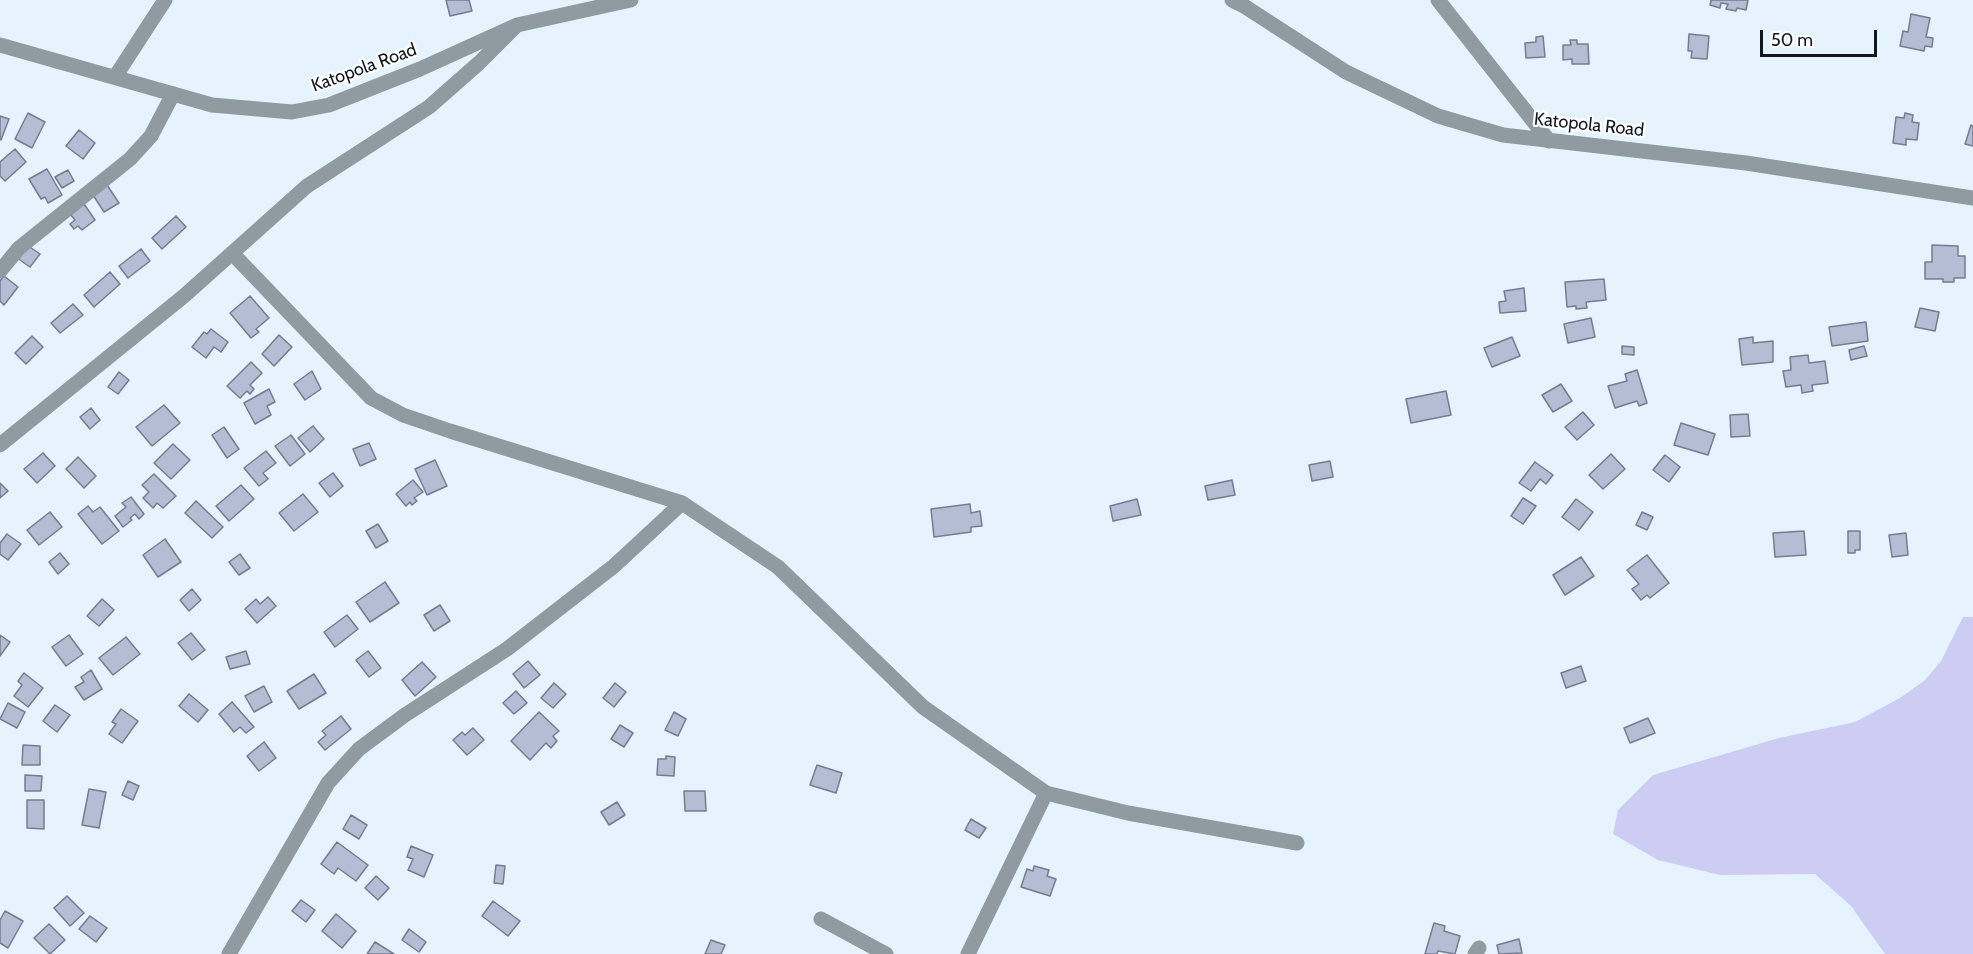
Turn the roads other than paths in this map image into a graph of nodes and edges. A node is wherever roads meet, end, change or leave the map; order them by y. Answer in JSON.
{"nodes":[{"id":1,"x":165,"y":0,"type":"edge"},
{"id":2,"x":631,"y":0,"type":"edge"},
{"id":3,"x":1232,"y":0,"type":"edge"},
{"id":4,"x":1438,"y":0,"type":"edge"},
{"id":5,"x":517,"y":25,"type":"junction"},
{"id":6,"x":0,"y":45,"type":"edge"},
{"id":7,"x":115,"y":76,"type":"junction"},
{"id":8,"x":173,"y":94,"type":"junction"},
{"id":9,"x":1549,"y":141,"type":"junction"},
{"id":10,"x":1973,"y":198,"type":"edge"},
{"id":11,"x":232,"y":253,"type":"junction"},
{"id":12,"x":0,"y":271,"type":"edge"},
{"id":13,"x":0,"y":446,"type":"edge"},
{"id":14,"x":682,"y":503,"type":"junction"},
{"id":15,"x":1046,"y":793,"type":"junction"},
{"id":16,"x":1297,"y":843,"type":"dead end"},
{"id":17,"x":821,"y":919,"type":"dead end"},
{"id":18,"x":229,"y":954,"type":"edge"},
{"id":19,"x":886,"y":954,"type":"edge"},
{"id":20,"x":968,"y":954,"type":"edge"}],
"edges":[{"from":1,"to":7,"type":"street"},
{"from":2,"to":5,"type":"street","name":"Katopola Road"},
{"from":3,"to":9,"type":"street","name":"Katopola Road"},
{"from":4,"to":9,"type":"street"},
{"from":5,"to":8,"type":"street","name":"Katopola Road"},
{"from":5,"to":11,"type":"street"},
{"from":6,"to":7,"type":"street","name":"Katopola Road"},
{"from":7,"to":8,"type":"street","name":"Katopola Road"},
{"from":8,"to":12,"type":"street"},
{"from":9,"to":10,"type":"street","name":"Katopola Road"},
{"from":11,"to":13,"type":"street"},
{"from":11,"to":14,"type":"street"},
{"from":14,"to":15,"type":"street"},
{"from":14,"to":18,"type":"street"},
{"from":15,"to":16,"type":"street"},
{"from":15,"to":20,"type":"street"},
{"from":17,"to":19,"type":"street"}]}
